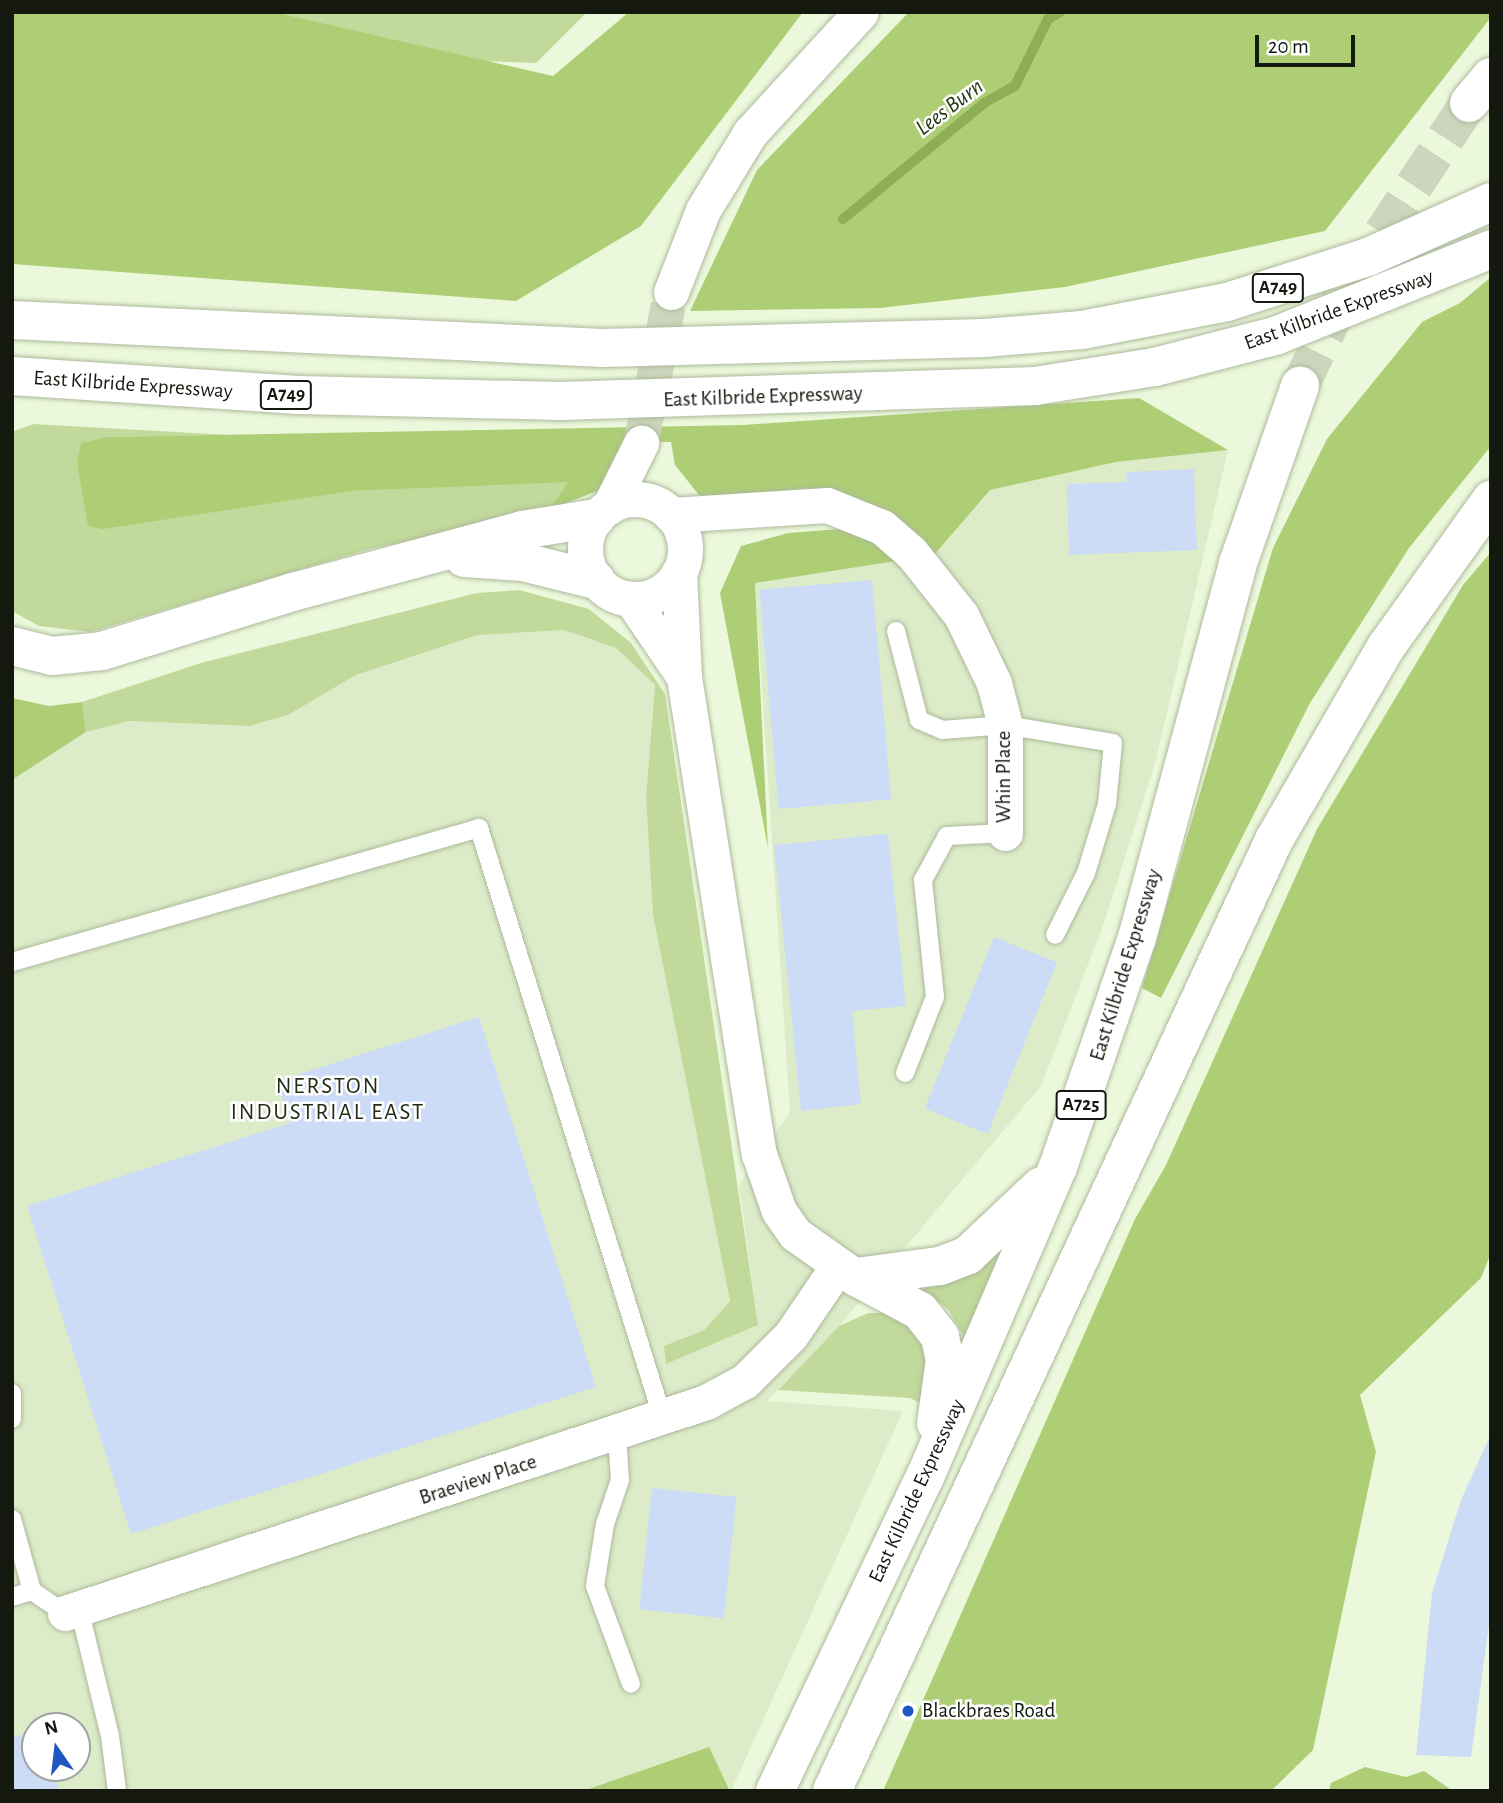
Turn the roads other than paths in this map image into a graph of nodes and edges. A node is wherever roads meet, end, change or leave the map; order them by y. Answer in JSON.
{"nodes":[{"id":1,"x":861,"y":12,"type":"edge"},
{"id":2,"x":1491,"y":202,"type":"edge"},
{"id":3,"x":1491,"y":250,"type":"edge"},
{"id":4,"x":671,"y":292,"type":"tunnel mouth"},
{"id":5,"x":12,"y":320,"type":"edge"},
{"id":6,"x":12,"y":376,"type":"edge"},
{"id":7,"x":76,"y":382,"type":"junction"},
{"id":8,"x":1300,"y":386,"type":"tunnel mouth"},
{"id":9,"x":12,"y":405,"type":"edge"},
{"id":10,"x":1491,"y":500,"type":"edge"},
{"id":11,"x":773,"y":509,"type":"junction"},
{"id":12,"x":602,"y":512,"type":"junction"},
{"id":13,"x":670,"y":513,"type":"junction"},
{"id":14,"x":438,"y":558,"type":"junction"},
{"id":15,"x":682,"y":566,"type":"junction"},
{"id":16,"x":596,"y":580,"type":"junction"},
{"id":17,"x":631,"y":599,"type":"junction"},
{"id":18,"x":896,"y":631,"type":"dead end"},
{"id":19,"x":12,"y":646,"type":"edge"},
{"id":20,"x":684,"y":677,"type":"junction"},
{"id":21,"x":1005,"y":725,"type":"junction"},
{"id":22,"x":1005,"y":833,"type":"joint"},
{"id":23,"x":1055,"y":935,"type":"dead end"},
{"id":24,"x":12,"y":962,"type":"edge"},
{"id":25,"x":905,"y":1073,"type":"dead end"},
{"id":26,"x":1058,"y":1167,"type":"junction"},
{"id":27,"x":847,"y":1272,"type":"junction"},
{"id":28,"x":12,"y":1393,"type":"edge"},
{"id":29,"x":12,"y":1419,"type":"edge"},
{"id":30,"x":663,"y":1419,"type":"junction"},
{"id":31,"x":617,"y":1434,"type":"junction"},
{"id":32,"x":925,"y":1476,"type":"junction"},
{"id":33,"x":12,"y":1519,"type":"edge"},
{"id":34,"x":32,"y":1591,"type":"junction"},
{"id":35,"x":12,"y":1597,"type":"edge"},
{"id":36,"x":72,"y":1610,"type":"junction"},
{"id":37,"x":631,"y":1684,"type":"dead end"},
{"id":38,"x":117,"y":1791,"type":"edge"},
{"id":39,"x":775,"y":1791,"type":"edge"},
{"id":40,"x":832,"y":1791,"type":"edge"}],
"edges":[{"from":1,"to":4,"type":"street"},
{"from":2,"to":5,"type":"main road","name":"East Kilbride Expressway","number":"A749"},
{"from":3,"to":7,"type":"main road","name":"East Kilbride Expressway","number":"A749"},
{"from":6,"to":7,"type":"main road","name":"East Kilbride Expressway","number":"A749"},
{"from":7,"to":9,"type":"main road"},
{"from":8,"to":26,"type":"main road","name":"East Kilbride Expressway","number":"A725"},
{"from":10,"to":40,"type":"main road"},
{"from":11,"to":13,"type":"street","name":"Whin Place"},
{"from":11,"to":15,"type":"street","name":"Whin Place"},
{"from":11,"to":21,"type":"street","name":"Whin Place"},
{"from":12,"to":13,"type":"street"},
{"from":12,"to":13,"type":"street"},
{"from":12,"to":14,"type":"main road"},
{"from":12,"to":16,"type":"street"},
{"from":13,"to":15,"type":"street"},
{"from":14,"to":16,"type":"main road"},
{"from":14,"to":19,"type":"main road"},
{"from":15,"to":17,"type":"street"},
{"from":15,"to":20,"type":"street"},
{"from":16,"to":17,"type":"street"},
{"from":17,"to":20,"type":"street"},
{"from":18,"to":21,"type":"lane"},
{"from":20,"to":27,"type":"street"},
{"from":21,"to":22,"type":"street","name":"Whin Place"},
{"from":21,"to":23,"type":"lane"},
{"from":22,"to":25,"type":"lane","name":"Whin Place"},
{"from":24,"to":30,"type":"lane"},
{"from":26,"to":27,"type":"main road"},
{"from":26,"to":32,"type":"main road","name":"East Kilbride Expressway","number":"A725"},
{"from":27,"to":30,"type":"street","name":"Braeview Place"},
{"from":27,"to":32,"type":"main road"},
{"from":28,"to":29,"type":"lane"},
{"from":30,"to":31,"type":"street","name":"Braeview Place"},
{"from":31,"to":36,"type":"street","name":"Braeview Place"},
{"from":31,"to":37,"type":"lane"},
{"from":32,"to":39,"type":"main road","name":"East Kilbride Expressway","number":"A725"},
{"from":33,"to":34,"type":"lane"},
{"from":34,"to":35,"type":"lane"},
{"from":34,"to":36,"type":"lane"},
{"from":36,"to":38,"type":"lane"}]}
